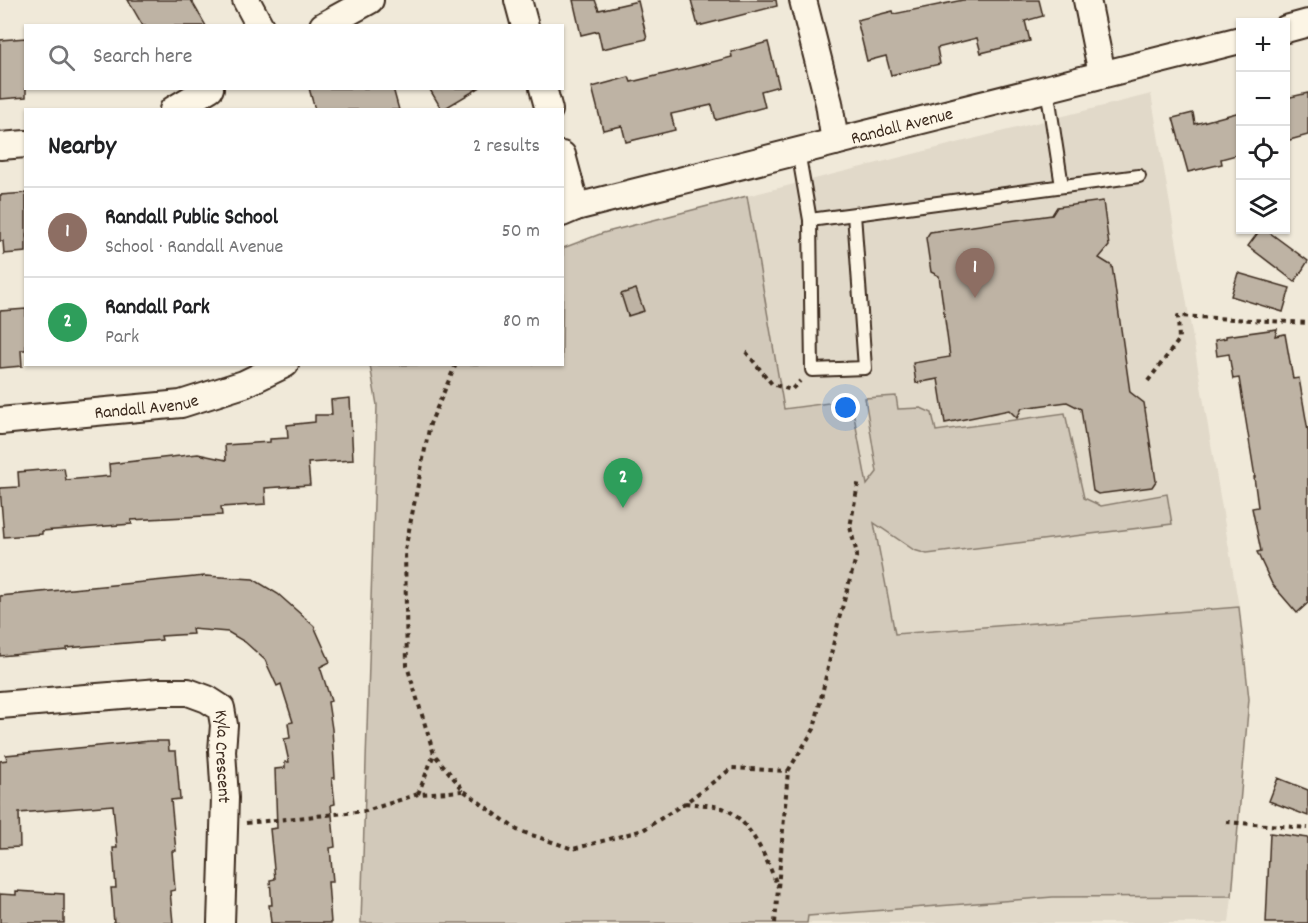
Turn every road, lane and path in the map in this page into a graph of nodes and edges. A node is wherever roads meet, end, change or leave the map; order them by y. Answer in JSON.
{"nodes":[{"id":1,"x":246,"y":0,"type":"edge"},
{"id":2,"x":370,"y":0,"type":"edge"},
{"id":3,"x":518,"y":0,"type":"edge"},
{"id":4,"x":803,"y":0,"type":"edge"},
{"id":5,"x":1087,"y":0,"type":"edge"},
{"id":6,"x":1308,"y":23,"type":"edge"},
{"id":7,"x":259,"y":24,"type":"edge"},
{"id":8,"x":327,"y":24,"type":"edge"},
{"id":9,"x":524,"y":24,"type":"edge"},
{"id":10,"x":1290,"y":27,"type":"edge"},
{"id":11,"x":1236,"y":41,"type":"edge"},
{"id":12,"x":1102,"y":74,"type":"junction"},
{"id":13,"x":1047,"y":88,"type":"junction"},
{"id":14,"x":207,"y":90,"type":"edge"},
{"id":15,"x":544,"y":90,"type":"edge"},
{"id":16,"x":176,"y":108,"type":"edge"},
{"id":17,"x":548,"y":108,"type":"edge"},
{"id":18,"x":836,"y":142,"type":"junction"},
{"id":19,"x":24,"y":144,"type":"edge"},
{"id":20,"x":0,"y":146,"type":"edge"},
{"id":21,"x":798,"y":151,"type":"junction"},
{"id":22,"x":564,"y":171,"type":"edge"},
{"id":23,"x":1139,"y":176,"type":"dead end"},
{"id":24,"x":1062,"y":186,"type":"junction"},
{"id":25,"x":569,"y":210,"type":"edge"},
{"id":26,"x":854,"y":214,"type":"junction"},
{"id":27,"x":810,"y":220,"type":"junction"},
{"id":28,"x":1308,"y":323,"type":"edge"},
{"id":29,"x":746,"y":352,"type":"dead end"},
{"id":30,"x":281,"y":366,"type":"edge"},
{"id":31,"x":453,"y":366,"type":"edge"},
{"id":32,"x":812,"y":370,"type":"junction"},
{"id":33,"x":1148,"y":381,"type":"dead end"},
{"id":34,"x":0,"y":421,"type":"edge"},
{"id":35,"x":859,"y":479,"type":"dead end"},
{"id":36,"x":0,"y":705,"type":"edge"},
{"id":37,"x":434,"y":754,"type":"junction"},
{"id":38,"x":788,"y":771,"type":"junction"},
{"id":39,"x":464,"y":791,"type":"junction"},
{"id":40,"x":418,"y":794,"type":"junction"},
{"id":41,"x":684,"y":803,"type":"junction"},
{"id":42,"x":1226,"y":822,"type":"dead end"},
{"id":43,"x":224,"y":825,"type":"junction"},
{"id":44,"x":1308,"y":828,"type":"edge"},
{"id":45,"x":778,"y":888,"type":"junction"},
{"id":46,"x":221,"y":923,"type":"edge"},
{"id":47,"x":775,"y":923,"type":"edge"}],
"edges":[{"from":1,"to":7,"type":"street"},
{"from":2,"to":8,"type":"street"},
{"from":3,"to":9,"type":"street"},
{"from":4,"to":18,"type":"street"},
{"from":5,"to":12,"type":"street"},
{"from":6,"to":10,"type":"street"},
{"from":11,"to":12,"type":"street","name":"Randall Avenue"},
{"from":12,"to":13,"type":"street","name":"Randall Avenue"},
{"from":13,"to":18,"type":"street","name":"Randall Avenue"},
{"from":13,"to":24,"type":"lane"},
{"from":14,"to":16,"type":"street"},
{"from":15,"to":17,"type":"street"},
{"from":18,"to":21,"type":"street","name":"Randall Avenue"},
{"from":19,"to":20,"type":"street"},
{"from":21,"to":25,"type":"street","name":"Randall Avenue"},
{"from":21,"to":27,"type":"lane"},
{"from":22,"to":25,"type":"street"},
{"from":23,"to":24,"type":"lane"},
{"from":24,"to":26,"type":"lane"},
{"from":26,"to":27,"type":"lane"},
{"from":26,"to":32,"type":"lane"},
{"from":27,"to":32,"type":"lane"},
{"from":28,"to":33,"type":"path"},
{"from":29,"to":32,"type":"path"},
{"from":30,"to":34,"type":"street","name":"Randall Avenue"},
{"from":31,"to":37,"type":"path"},
{"from":35,"to":38,"type":"path"},
{"from":36,"to":43,"type":"street","name":"Kyla Crescent"},
{"from":37,"to":39,"type":"path"},
{"from":37,"to":40,"type":"path"},
{"from":38,"to":41,"type":"path"},
{"from":38,"to":45,"type":"path"},
{"from":39,"to":40,"type":"path"},
{"from":39,"to":41,"type":"path"},
{"from":40,"to":43,"type":"path"},
{"from":41,"to":45,"type":"path"},
{"from":42,"to":44,"type":"path"},
{"from":43,"to":46,"type":"street","name":"Kyla Crescent"},
{"from":45,"to":47,"type":"path"}]}
